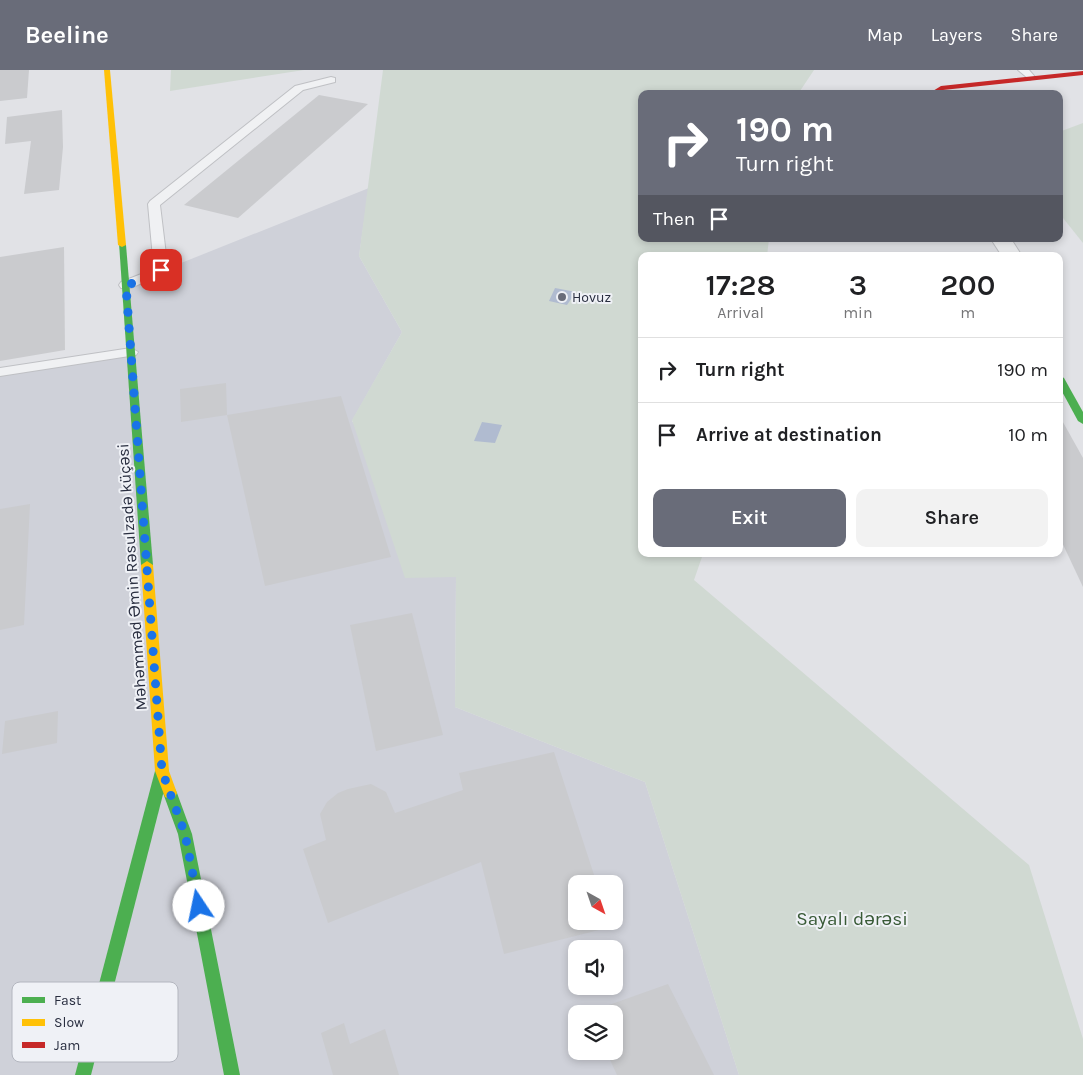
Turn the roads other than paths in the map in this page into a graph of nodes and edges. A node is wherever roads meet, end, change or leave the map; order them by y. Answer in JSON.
{"nodes":[{"id":1,"x":106,"y":70,"type":"edge"},
{"id":2,"x":1083,"y":73,"type":"edge"},
{"id":3,"x":1026,"y":74,"type":"edge"},
{"id":4,"x":331,"y":80,"type":"dead end"},
{"id":5,"x":938,"y":90,"type":"edge"},
{"id":6,"x":126,"y":286,"type":"junction"},
{"id":7,"x":131,"y":352,"type":"junction"},
{"id":8,"x":0,"y":372,"type":"edge"},
{"id":9,"x":1063,"y":385,"type":"edge"},
{"id":10,"x":1083,"y":421,"type":"edge"},
{"id":11,"x":162,"y":771,"type":"junction"},
{"id":12,"x":107,"y":982,"type":"edge"},
{"id":13,"x":86,"y":1062,"type":"edge"},
{"id":14,"x":83,"y":1075,"type":"edge"},
{"id":15,"x":232,"y":1075,"type":"edge"}],
"edges":[{"from":1,"to":6,"type":"main road","name":"Məhəmməd Əmin Rəsulzadə küçəsi"},
{"from":2,"to":3,"type":"main road"},
{"from":3,"to":5,"type":"main road"},
{"from":4,"to":6,"type":"lane"},
{"from":6,"to":7,"type":"main road","name":"Məhəmməd Əmin Rəsulzadə küçəsi"},
{"from":7,"to":8,"type":"lane"},
{"from":7,"to":11,"type":"main road","name":"Məhəmməd Əmin Rəsulzadə küçəsi"},
{"from":9,"to":10,"type":"main road"},
{"from":11,"to":12,"type":"main road"},
{"from":11,"to":15,"type":"main road","name":"Məhəmməd Əmin Rəsulzadə küçəsi"},
{"from":13,"to":14,"type":"main road"}]}
